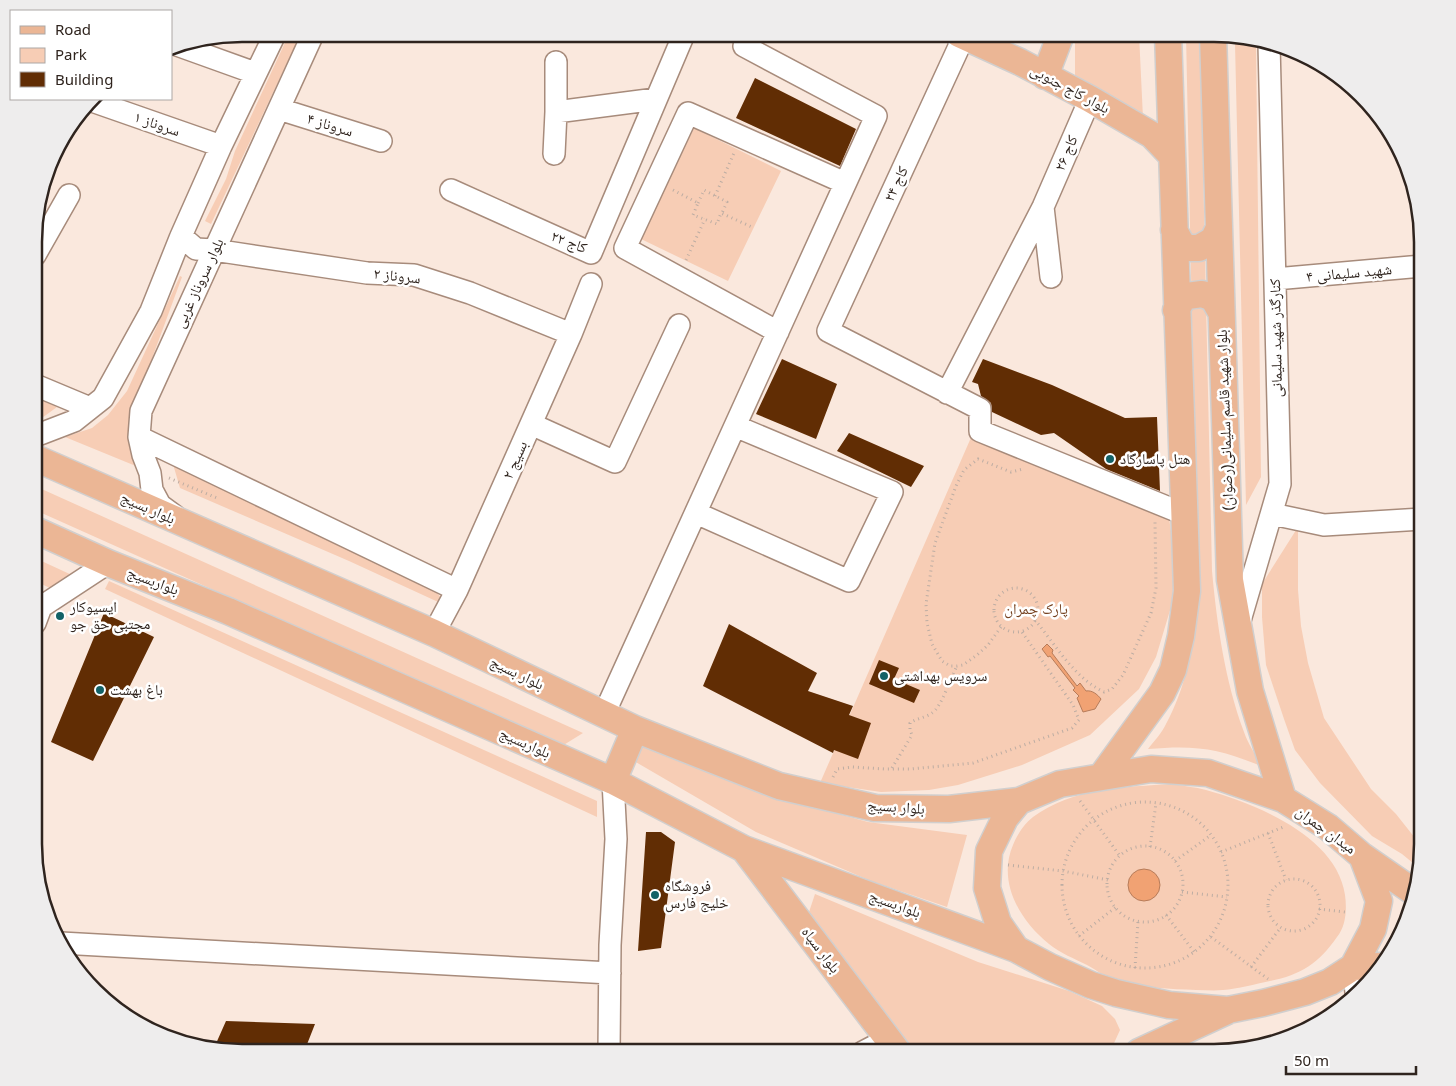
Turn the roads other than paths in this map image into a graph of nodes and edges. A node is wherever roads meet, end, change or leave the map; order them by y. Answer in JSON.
{"nodes":[{"id":1,"x":270,"y":42,"type":"edge"},
{"id":2,"x":309,"y":42,"type":"edge"},
{"id":3,"x":681,"y":42,"type":"edge"},
{"id":4,"x":959,"y":42,"type":"edge"},
{"id":5,"x":976,"y":42,"type":"edge"},
{"id":6,"x":1059,"y":42,"type":"edge"},
{"id":7,"x":1168,"y":42,"type":"edge"},
{"id":8,"x":1213,"y":42,"type":"edge"},
{"id":9,"x":744,"y":46,"type":"dead end"},
{"id":10,"x":189,"y":49,"type":"edge"},
{"id":11,"x":1269,"y":50,"type":"edge"},
{"id":12,"x":556,"y":62,"type":"dead end"},
{"id":13,"x":255,"y":73,"type":"junction"},
{"id":14,"x":1045,"y":76,"type":"junction"},
{"id":15,"x":1090,"y":98,"type":"junction"},
{"id":16,"x":656,"y":99,"type":"junction"},
{"id":17,"x":99,"y":103,"type":"edge"},
{"id":18,"x":279,"y":109,"type":"junction"},
{"id":19,"x":556,"y":112,"type":"junction"},
{"id":20,"x":380,"y":141,"type":"dead end"},
{"id":21,"x":221,"y":146,"type":"junction"},
{"id":22,"x":554,"y":154,"type":"dead end"},
{"id":23,"x":1172,"y":156,"type":"junction"},
{"id":24,"x":846,"y":183,"type":"junction"},
{"id":25,"x":451,"y":190,"type":"dead end"},
{"id":26,"x":69,"y":195,"type":"dead end"},
{"id":27,"x":1043,"y":207,"type":"junction"},
{"id":28,"x":1174,"y":230,"type":"junction"},
{"id":29,"x":1218,"y":230,"type":"junction"},
{"id":30,"x":181,"y":236,"type":"junction"},
{"id":31,"x":42,"y":245,"type":"edge"},
{"id":32,"x":214,"y":250,"type":"junction"},
{"id":33,"x":1414,"y":267,"type":"edge"},
{"id":34,"x":1051,"y":277,"type":"dead end"},
{"id":35,"x":1275,"y":279,"type":"junction"},
{"id":36,"x":591,"y":284,"type":"dead end"},
{"id":37,"x":1176,"y":310,"type":"junction"},
{"id":38,"x":1221,"y":312,"type":"junction"},
{"id":39,"x":679,"y":325,"type":"dead end"},
{"id":40,"x":778,"y":332,"type":"junction"},
{"id":41,"x":571,"y":334,"type":"junction"},
{"id":42,"x":42,"y":388,"type":"edge"},
{"id":43,"x":947,"y":393,"type":"junction"},
{"id":44,"x":90,"y":408,"type":"junction"},
{"id":45,"x":531,"y":424,"type":"junction"},
{"id":46,"x":736,"y":426,"type":"junction"},
{"id":47,"x":42,"y":433,"type":"edge"},
{"id":48,"x":139,"y":437,"type":"junction"},
{"id":49,"x":42,"y":461,"type":"edge"},
{"id":50,"x":696,"y":513,"type":"junction"},
{"id":51,"x":1184,"y":514,"type":"junction"},
{"id":52,"x":1272,"y":514,"type":"junction"},
{"id":53,"x":1414,"y":519,"type":"edge"},
{"id":54,"x":190,"y":526,"type":"junction"},
{"id":55,"x":42,"y":533,"type":"edge"},
{"id":56,"x":108,"y":563,"type":"junction"},
{"id":57,"x":457,"y":590,"type":"junction"},
{"id":58,"x":42,"y":608,"type":"edge"},
{"id":59,"x":1238,"y":627,"type":"junction"},
{"id":60,"x":434,"y":633,"type":"junction"},
{"id":61,"x":604,"y":714,"type":"junction"},
{"id":62,"x":635,"y":729,"type":"junction"},
{"id":63,"x":1101,"y":777,"type":"junction"},
{"id":64,"x":613,"y":781,"type":"junction"},
{"id":65,"x":1283,"y":799,"type":"junction"},
{"id":66,"x":1019,"y":801,"type":"junction"},
{"id":67,"x":744,"y":849,"type":"junction"},
{"id":68,"x":1362,"y":856,"type":"junction"},
{"id":69,"x":1409,"y":888,"type":"edge"},
{"id":70,"x":69,"y":943,"type":"edge"},
{"id":71,"x":1016,"y":949,"type":"junction"},
{"id":72,"x":610,"y":972,"type":"junction"},
{"id":73,"x":1355,"y":980,"type":"edge"},
{"id":74,"x":1228,"y":1010,"type":"junction"},
{"id":75,"x":609,"y":1044,"type":"edge"},
{"id":76,"x":891,"y":1044,"type":"edge"},
{"id":77,"x":1156,"y":1044,"type":"edge"}],
"edges":[{"from":1,"to":13,"type":"street"},
{"from":2,"to":18,"type":"street","name":"بلوار سروناز غربی"},
{"from":3,"to":16,"type":"street","name":"کاج ۲۲"},
{"from":4,"to":43,"type":"street","name":"کاج ۲۴"},
{"from":5,"to":14,"type":"main road","name":"بلوار کاج جنوبی"},
{"from":6,"to":14,"type":"main road"},
{"from":7,"to":23,"type":"main road"},
{"from":8,"to":29,"type":"main road","name":"بلوار شهید قاسم سلیمانی(رضوان)"},
{"from":9,"to":24,"type":"street"},
{"from":10,"to":13,"type":"street"},
{"from":11,"to":35,"type":"street","name":"کنارگذر شهید سلیمانی"},
{"from":12,"to":19,"type":"street"},
{"from":13,"to":21,"type":"street"},
{"from":14,"to":15,"type":"main road","name":"بلوار کاج جنوبی"},
{"from":15,"to":23,"type":"main road","name":"بلوار کاج جنوبی"},
{"from":15,"to":27,"type":"street","name":"کاج ۲۶"},
{"from":16,"to":19,"type":"street"},
{"from":16,"to":25,"type":"street","name":"کاج ۲۲"},
{"from":17,"to":21,"type":"street","name":"سروناز ۱"},
{"from":18,"to":20,"type":"street","name":"سروناز ۴"},
{"from":18,"to":32,"type":"street","name":"بلوار سروناز غربی"},
{"from":19,"to":22,"type":"street"},
{"from":21,"to":30,"type":"street"},
{"from":23,"to":28,"type":"main road"},
{"from":24,"to":40,"type":"street"},
{"from":24,"to":40,"type":"street"},
{"from":26,"to":31,"type":"street"},
{"from":27,"to":34,"type":"street"},
{"from":27,"to":43,"type":"street","name":"کاج ۲۶"},
{"from":28,"to":29,"type":"main road"},
{"from":28,"to":37,"type":"main road"},
{"from":29,"to":38,"type":"main road","name":"بلوار شهید قاسم سلیمانی(رضوان)"},
{"from":30,"to":32,"type":"street","name":"سروناز ۲"},
{"from":30,"to":44,"type":"street"},
{"from":32,"to":41,"type":"street","name":"سروناز ۲"},
{"from":32,"to":48,"type":"street","name":"بلوار سروناز غربی"},
{"from":33,"to":35,"type":"street","name":"شهید سلیمانی ۴"},
{"from":35,"to":52,"type":"street","name":"کنارگذر شهید سلیمانی"},
{"from":36,"to":41,"type":"street","name":"بسیج ۲"},
{"from":37,"to":38,"type":"main road"},
{"from":37,"to":51,"type":"main road"},
{"from":38,"to":59,"type":"main road","name":"بلوار شهید قاسم سلیمانی(رضوان)"},
{"from":39,"to":45,"type":"street"},
{"from":40,"to":46,"type":"street"},
{"from":41,"to":45,"type":"street","name":"بسیج ۲"},
{"from":42,"to":44,"type":"street"},
{"from":43,"to":51,"type":"street"},
{"from":44,"to":47,"type":"street"},
{"from":45,"to":57,"type":"street","name":"بسیج ۲"},
{"from":46,"to":50,"type":"street"},
{"from":46,"to":50,"type":"street"},
{"from":48,"to":54,"type":"street","name":"بلوار سروناز غربی"},
{"from":48,"to":57,"type":"street"},
{"from":49,"to":54,"type":"main road","name":"بلوار بسیج"},
{"from":50,"to":61,"type":"street"},
{"from":51,"to":63,"type":"main road"},
{"from":52,"to":53,"type":"street"},
{"from":52,"to":59,"type":"street","name":"کنارگذر شهید سلیمانی"},
{"from":54,"to":60,"type":"main road","name":"بلوار بسیج"},
{"from":55,"to":56,"type":"main road","name":"بلواربسیج"},
{"from":56,"to":58,"type":"street"},
{"from":56,"to":64,"type":"main road","name":"بلواربسیج"},
{"from":57,"to":60,"type":"street","name":"بسیج ۲"},
{"from":59,"to":65,"type":"main road","name":"بلوار شهید قاسم سلیمانی(رضوان)"},
{"from":60,"to":61,"type":"main road","name":"بلوار بسیج"},
{"from":61,"to":62,"type":"main road","name":"بلوار بسیج"},
{"from":62,"to":64,"type":"main road"},
{"from":62,"to":66,"type":"main road","name":"بلوار بسیج"},
{"from":63,"to":65,"type":"main road","name":"میدان چمران"},
{"from":63,"to":66,"type":"main road","name":"میدان چمران"},
{"from":64,"to":67,"type":"main road","name":"بلواربسیج"},
{"from":64,"to":72,"type":"street"},
{"from":65,"to":68,"type":"main road","name":"میدان چمران"},
{"from":66,"to":71,"type":"main road","name":"میدان چمران"},
{"from":67,"to":71,"type":"main road","name":"بلواربسیج"},
{"from":67,"to":76,"type":"main road","name":"بلوار سپاه"},
{"from":68,"to":69,"type":"main road"},
{"from":68,"to":73,"type":"main road","name":"میدان چمران"},
{"from":70,"to":72,"type":"street"},
{"from":71,"to":74,"type":"main road","name":"میدان چمران"},
{"from":72,"to":75,"type":"street"},
{"from":73,"to":74,"type":"main road","name":"میدان چمران"},
{"from":74,"to":77,"type":"main road"}]}
